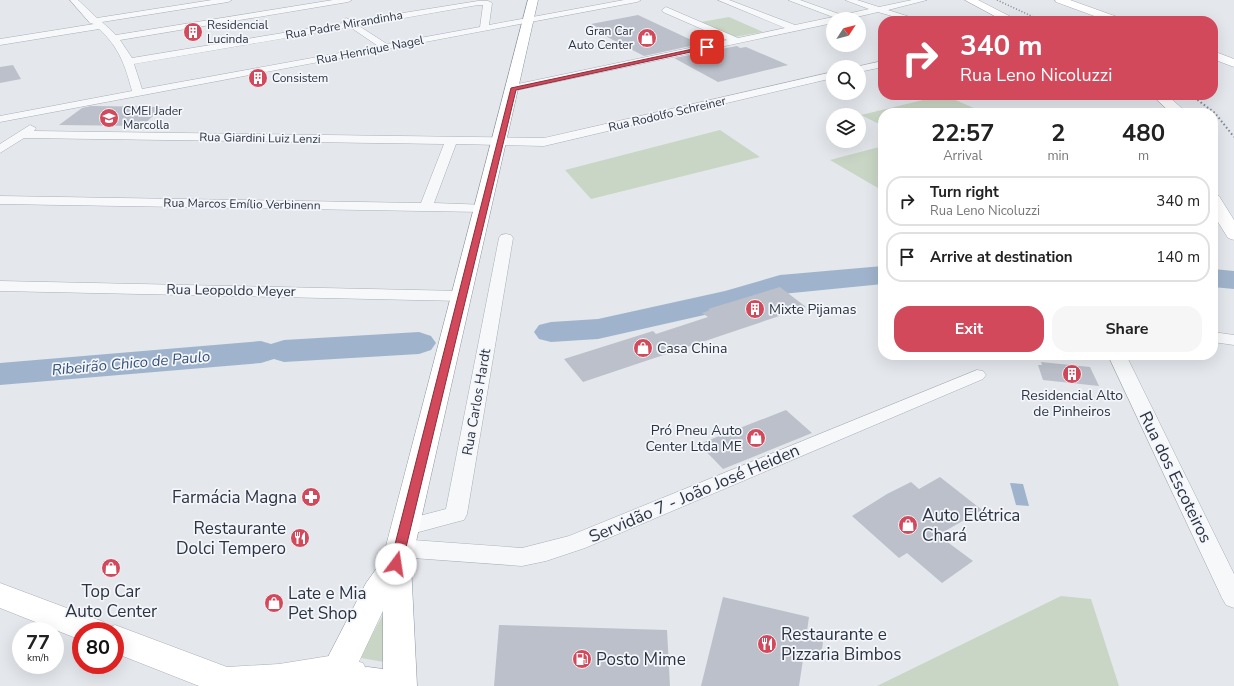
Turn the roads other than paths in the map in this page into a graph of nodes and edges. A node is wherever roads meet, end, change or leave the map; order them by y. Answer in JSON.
{"nodes":[{"id":1,"x":88,"y":0,"type":"edge"},
{"id":2,"x":228,"y":0,"type":"edge"},
{"id":3,"x":348,"y":0,"type":"edge"},
{"id":4,"x":533,"y":0,"type":"edge"},
{"id":5,"x":574,"y":0,"type":"edge"},
{"id":6,"x":637,"y":0,"type":"edge"},
{"id":7,"x":722,"y":0,"type":"edge"},
{"id":8,"x":792,"y":0,"type":"edge"},
{"id":9,"x":849,"y":0,"type":"edge"},
{"id":10,"x":923,"y":0,"type":"edge"},
{"id":11,"x":970,"y":0,"type":"edge"},
{"id":12,"x":1060,"y":0,"type":"edge"},
{"id":13,"x":74,"y":1,"type":"edge"},
{"id":14,"x":318,"y":2,"type":"edge"},
{"id":15,"x":666,"y":10,"type":"dead end"},
{"id":16,"x":878,"y":10,"type":"junction"},
{"id":17,"x":573,"y":12,"type":"junction"},
{"id":18,"x":866,"y":13,"type":"edge"},
{"id":19,"x":826,"y":14,"type":"edge"},
{"id":20,"x":897,"y":16,"type":"edge"},
{"id":21,"x":1003,"y":16,"type":"edge"},
{"id":22,"x":1105,"y":16,"type":"edge"},
{"id":23,"x":528,"y":20,"type":"junction"},
{"id":24,"x":826,"y":21,"type":"edge"},
{"id":25,"x":96,"y":24,"type":"junction"},
{"id":26,"x":351,"y":24,"type":"junction"},
{"id":27,"x":484,"y":28,"type":"junction"},
{"id":28,"x":794,"y":28,"type":"junction"},
{"id":29,"x":113,"y":38,"type":"junction"},
{"id":30,"x":738,"y":41,"type":"junction"},
{"id":31,"x":0,"y":42,"type":"edge"},
{"id":32,"x":386,"y":47,"type":"junction"},
{"id":33,"x":1218,"y":57,"type":"edge"},
{"id":34,"x":128,"y":62,"type":"junction"},
{"id":35,"x":1234,"y":63,"type":"edge"},
{"id":36,"x":878,"y":65,"type":"edge"},
{"id":37,"x":866,"y":68,"type":"edge"},
{"id":38,"x":826,"y":78,"type":"edge"},
{"id":39,"x":514,"y":88,"type":"junction"},
{"id":40,"x":138,"y":93,"type":"junction"},
{"id":41,"x":1165,"y":100,"type":"edge"},
{"id":42,"x":1174,"y":108,"type":"edge"},
{"id":43,"x":56,"y":109,"type":"junction"},
{"id":44,"x":0,"y":119,"type":"edge"},
{"id":45,"x":21,"y":134,"type":"junction"},
{"id":46,"x":451,"y":141,"type":"junction"},
{"id":47,"x":500,"y":142,"type":"junction"},
{"id":48,"x":0,"y":149,"type":"edge"},
{"id":49,"x":0,"y":200,"type":"edge"},
{"id":50,"x":426,"y":207,"type":"junction"},
{"id":51,"x":483,"y":208,"type":"junction"},
{"id":52,"x":1218,"y":208,"type":"edge"},
{"id":53,"x":1234,"y":234,"type":"edge"},
{"id":54,"x":506,"y":238,"type":"dead end"},
{"id":55,"x":0,"y":286,"type":"edge"},
{"id":56,"x":462,"y":296,"type":"junction"},
{"id":57,"x":1218,"y":338,"type":"edge"},
{"id":58,"x":1234,"y":340,"type":"edge"},
{"id":59,"x":1119,"y":360,"type":"edge"},
{"id":60,"x":977,"y":375,"type":"dead end"},
{"id":61,"x":400,"y":546,"type":"junction"},
{"id":62,"x":0,"y":595,"type":"edge"},
{"id":63,"x":1234,"y":598,"type":"edge"},
{"id":64,"x":72,"y":623,"type":"edge"},
{"id":65,"x":124,"y":643,"type":"edge"},
{"id":66,"x":363,"y":682,"type":"edge"},
{"id":67,"x":230,"y":684,"type":"edge"}],
"edges":[{"from":1,"to":13,"type":"street"},
{"from":2,"to":25,"type":"street"},
{"from":3,"to":14,"type":"street"},
{"from":4,"to":23,"type":"main road"},
{"from":5,"to":17,"type":"street"},
{"from":6,"to":17,"type":"street","name":"Rua Henrique Nagel"},
{"from":7,"to":28,"type":"street"},
{"from":8,"to":19,"type":"street"},
{"from":9,"to":16,"type":"street"},
{"from":10,"to":16,"type":"street"},
{"from":11,"to":21,"type":"main road"},
{"from":12,"to":22,"type":"main road"},
{"from":13,"to":25,"type":"street"},
{"from":14,"to":26,"type":"street"},
{"from":14,"to":29,"type":"street"},
{"from":15,"to":30,"type":"street"},
{"from":16,"to":18,"type":"street"},
{"from":16,"to":20,"type":"street"},
{"from":17,"to":23,"type":"street","name":"Rua Henrique Nagel"},
{"from":23,"to":27,"type":"street","name":"Rua Henrique Nagel"},
{"from":23,"to":39,"type":"main road"},
{"from":24,"to":28,"type":"street"},
{"from":25,"to":29,"type":"street"},
{"from":25,"to":31,"type":"street"},
{"from":26,"to":27,"type":"street","name":"Rua Padre Mirandinha"},
{"from":26,"to":32,"type":"street"},
{"from":26,"to":34,"type":"street","name":"Rua Padre Mirandinha"},
{"from":27,"to":32,"type":"street","name":"Rua Henrique Nagel"},
{"from":28,"to":30,"type":"street"},
{"from":29,"to":34,"type":"street"},
{"from":30,"to":39,"type":"street"},
{"from":32,"to":40,"type":"street","name":"Rua Henrique Nagel"},
{"from":33,"to":35,"type":"main road"},
{"from":34,"to":40,"type":"street"},
{"from":36,"to":37,"type":"street"},
{"from":38,"to":47,"type":"street","name":"Rua Rodolfo Schreiner"},
{"from":39,"to":47,"type":"main road"},
{"from":40,"to":43,"type":"street","name":"Rua Henrique Nagel"},
{"from":41,"to":42,"type":"main road"},
{"from":43,"to":44,"type":"street","name":"Rua Henrique Nagel"},
{"from":43,"to":45,"type":"street"},
{"from":45,"to":46,"type":"street","name":"Rua Giardini Luiz Lenzi"},
{"from":45,"to":48,"type":"street"},
{"from":46,"to":47,"type":"street","name":"Rua Giardini Luiz Lenzi"},
{"from":46,"to":50,"type":"street"},
{"from":47,"to":51,"type":"main road"},
{"from":49,"to":50,"type":"street","name":"Rua Marcos Emílio Verbinenn"},
{"from":50,"to":51,"type":"street","name":"Rua Marcos Emílio Verbinenn"},
{"from":51,"to":56,"type":"main road"},
{"from":52,"to":53,"type":"main road"},
{"from":54,"to":61,"type":"street","name":"Rua Carlos Hardt"},
{"from":55,"to":56,"type":"street","name":"Rua Leopoldo Meyer"},
{"from":56,"to":61,"type":"main road"},
{"from":57,"to":58,"type":"street"},
{"from":59,"to":63,"type":"street","name":"Rua dos Escoteiros"},
{"from":60,"to":61,"type":"street","name":"Servidão 7 - João José Heiden"},
{"from":61,"to":66,"type":"main road"},
{"from":61,"to":66,"type":"main road"},
{"from":62,"to":64,"type":"main road"},
{"from":65,"to":67,"type":"main road"},
{"from":66,"to":67,"type":"main road"}]}
